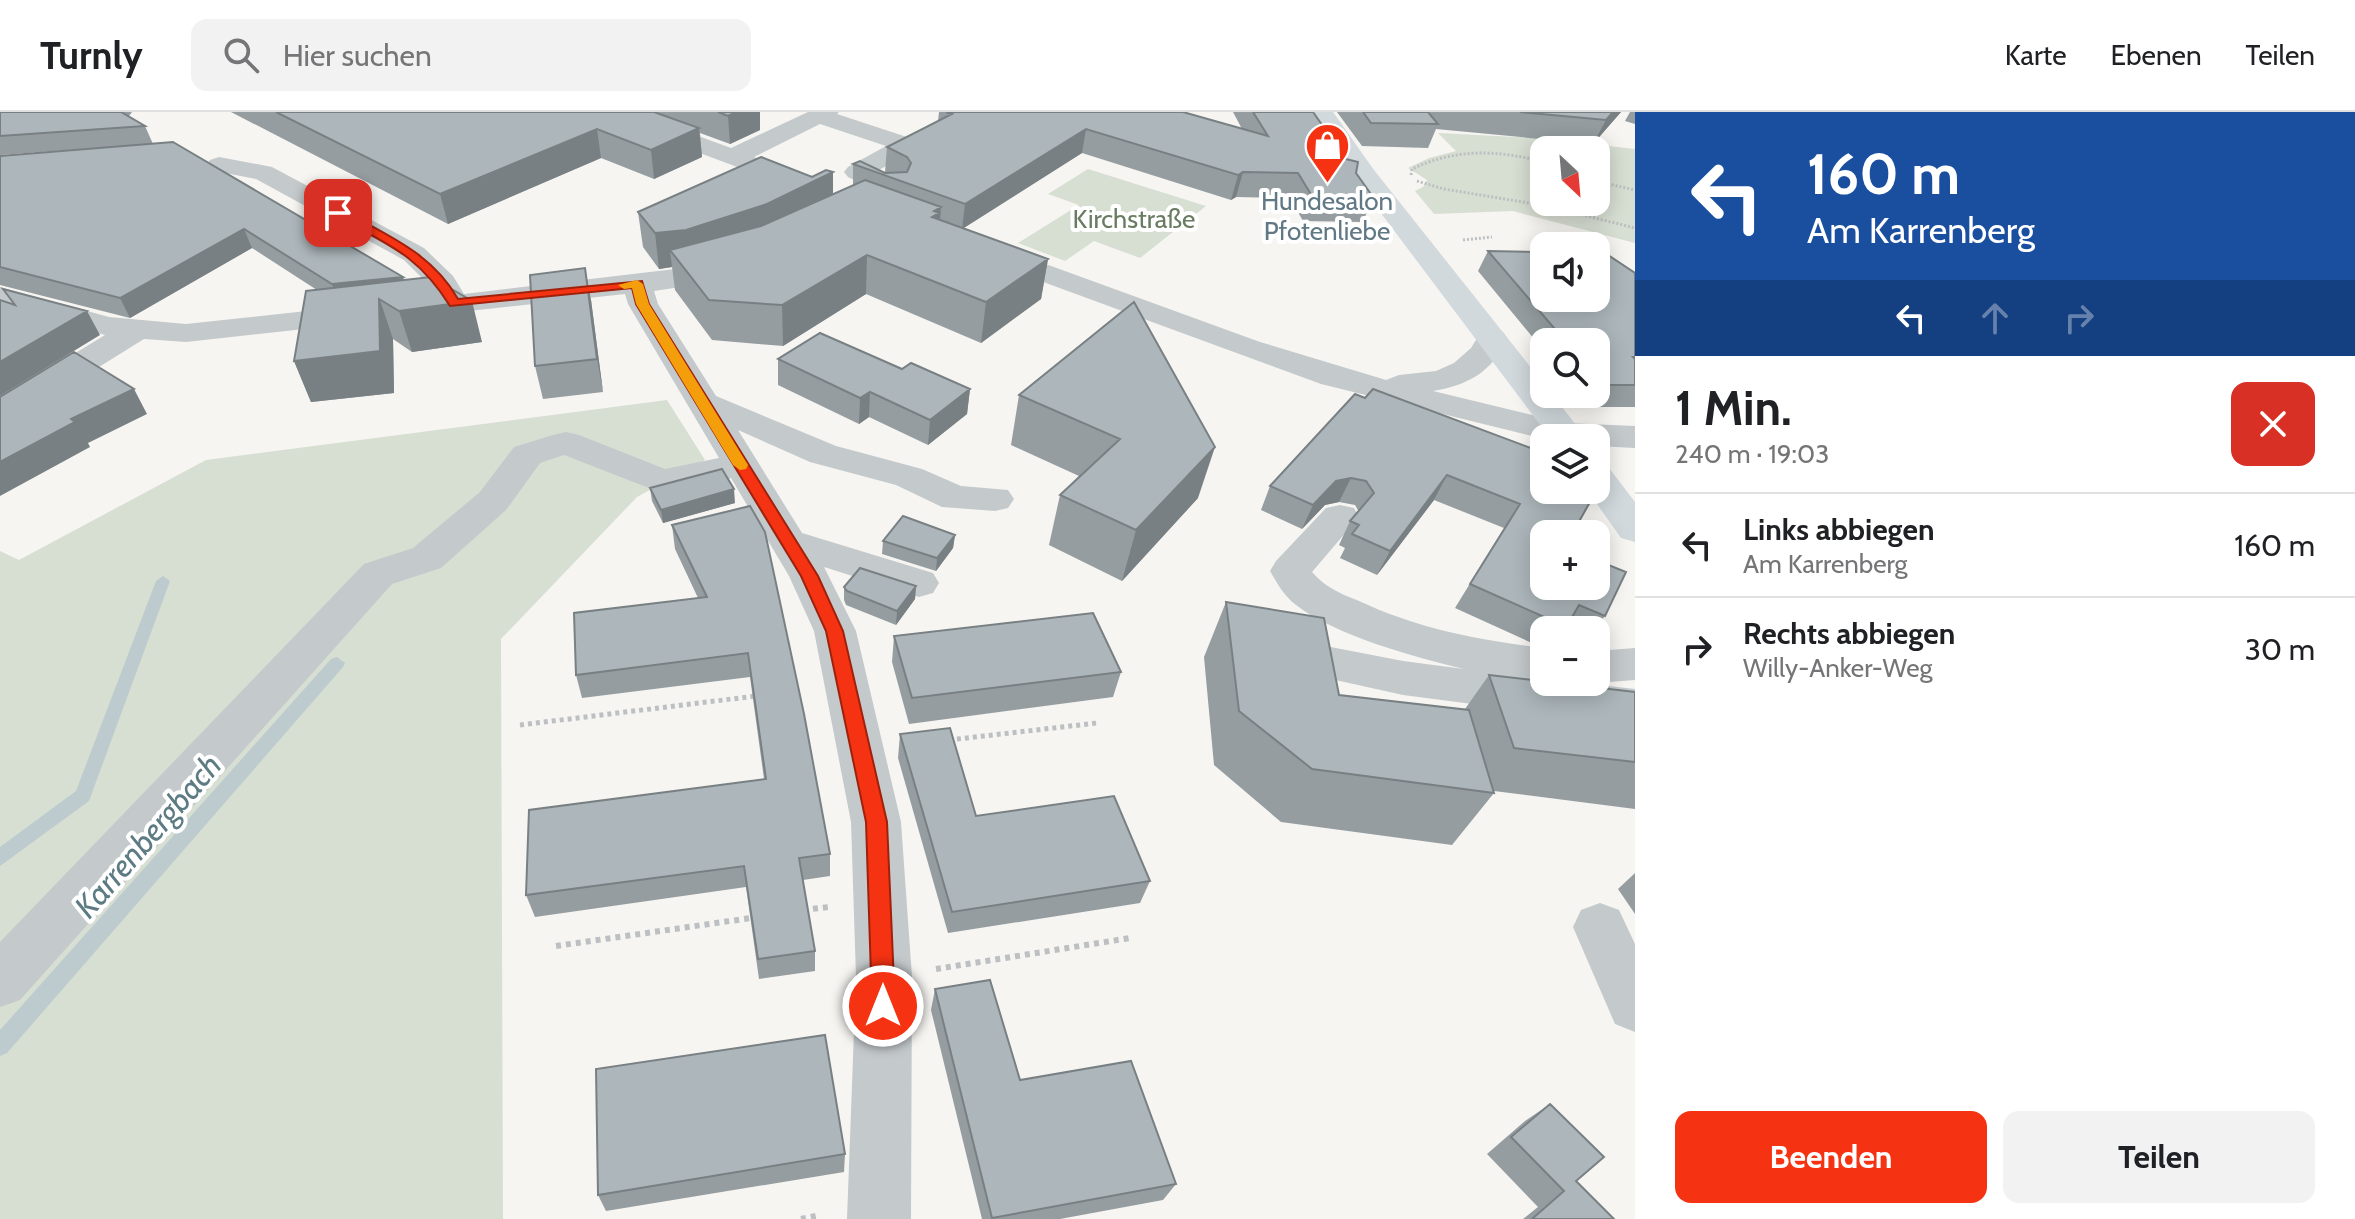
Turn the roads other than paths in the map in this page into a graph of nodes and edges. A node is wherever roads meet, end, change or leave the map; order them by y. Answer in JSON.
{"nodes":[{"id":1,"x":611,"y":112,"type":"edge"},
{"id":2,"x":1321,"y":112,"type":"edge"},
{"id":3,"x":823,"y":114,"type":"edge"},
{"id":4,"x":733,"y":157,"type":"junction"},
{"id":5,"x":219,"y":165,"type":"edge"},
{"id":6,"x":834,"y":195,"type":"edge"},
{"id":7,"x":862,"y":206,"type":"edge"},
{"id":8,"x":976,"y":236,"type":"edge"},
{"id":9,"x":755,"y":257,"type":"edge"},
{"id":10,"x":637,"y":284,"type":"junction"},
{"id":11,"x":0,"y":296,"type":"edge"},
{"id":12,"x":454,"y":303,"type":"junction"},
{"id":13,"x":134,"y":331,"type":"junction"},
{"id":14,"x":1492,"y":339,"type":"junction"},
{"id":15,"x":1368,"y":387,"type":"junction"},
{"id":16,"x":706,"y":404,"type":"junction"},
{"id":17,"x":0,"y":414,"type":"edge"},
{"id":18,"x":1557,"y":424,"type":"edge"},
{"id":19,"x":1530,"y":427,"type":"edge"},
{"id":20,"x":1610,"y":437,"type":"edge"},
{"id":21,"x":1635,"y":437,"type":"edge"},
{"id":22,"x":740,"y":465,"type":"junction"},
{"id":23,"x":1610,"y":495,"type":"edge"},
{"id":24,"x":995,"y":499,"type":"dead end"},
{"id":25,"x":1340,"y":517,"type":"dead end"},
{"id":26,"x":764,"y":523,"type":"junction"},
{"id":27,"x":1635,"y":529,"type":"edge"},
{"id":28,"x":919,"y":583,"type":"dead end"},
{"id":29,"x":1232,"y":645,"type":"edge"},
{"id":30,"x":1530,"y":662,"type":"edge"},
{"id":31,"x":1635,"y":664,"type":"edge"},
{"id":32,"x":1610,"y":666,"type":"edge"},
{"id":33,"x":1635,"y":707,"type":"edge"},
{"id":34,"x":1600,"y":927,"type":"dead end"},
{"id":35,"x":0,"y":981,"type":"edge"},
{"id":36,"x":1635,"y":1005,"type":"edge"},
{"id":37,"x":879,"y":1219,"type":"edge"}],
"edges":[{"from":1,"to":4,"type":"street"},
{"from":2,"to":14,"type":"main road"},
{"from":3,"to":4,"type":"street"},
{"from":3,"to":7,"type":"street"},
{"from":4,"to":6,"type":"street"},
{"from":5,"to":12,"type":"street"},
{"from":8,"to":15,"type":"street"},
{"from":9,"to":10,"type":"street"},
{"from":10,"to":12,"type":"street"},
{"from":10,"to":16,"type":"street"},
{"from":11,"to":13,"type":"street"},
{"from":12,"to":13,"type":"street"},
{"from":13,"to":17,"type":"street"},
{"from":14,"to":15,"type":"street"},
{"from":14,"to":18,"type":"main road"},
{"from":15,"to":19,"type":"street"},
{"from":16,"to":22,"type":"street"},
{"from":16,"to":24,"type":"street"},
{"from":20,"to":21,"type":"street"},
{"from":22,"to":26,"type":"street"},
{"from":22,"to":35,"type":"street"},
{"from":23,"to":27,"type":"main road"},
{"from":25,"to":30,"type":"street"},
{"from":26,"to":28,"type":"street"},
{"from":26,"to":37,"type":"street"},
{"from":29,"to":33,"type":"street"},
{"from":31,"to":32,"type":"street"},
{"from":34,"to":36,"type":"street"}]}
